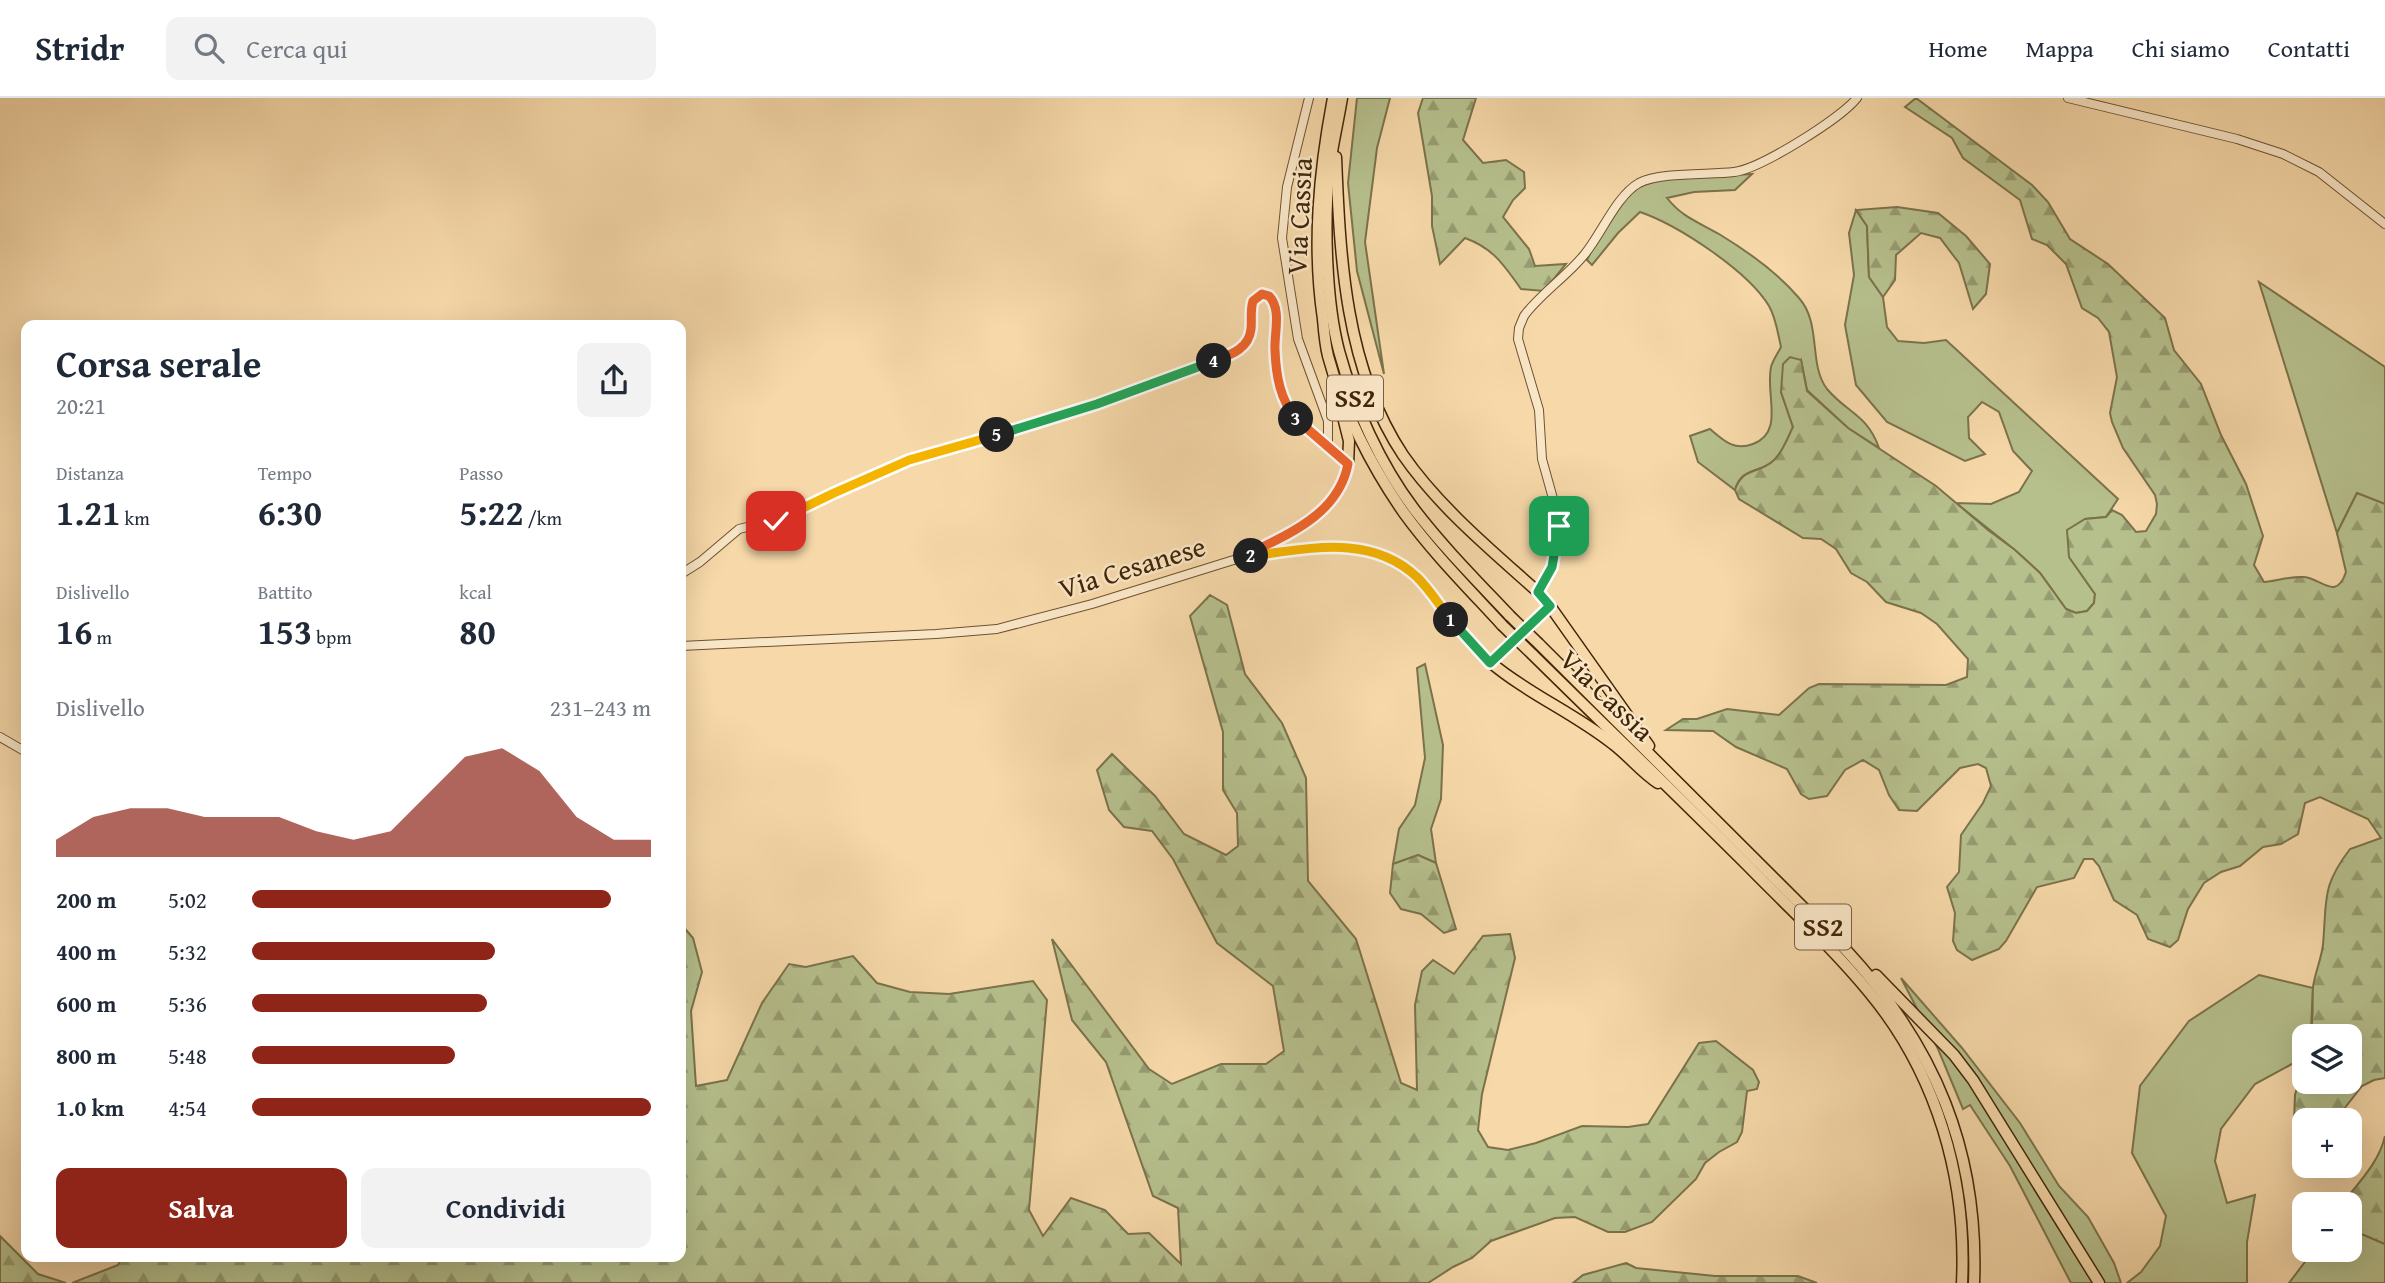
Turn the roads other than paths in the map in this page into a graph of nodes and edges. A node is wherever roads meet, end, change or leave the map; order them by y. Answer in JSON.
{"nodes":[{"id":1,"x":1309,"y":98,"type":"edge"},
{"id":2,"x":1333,"y":98,"type":"edge"},
{"id":3,"x":1342,"y":98,"type":"edge"},
{"id":4,"x":1857,"y":98,"type":"edge"},
{"id":5,"x":2068,"y":98,"type":"edge"},
{"id":6,"x":1336,"y":132,"type":"junction"},
{"id":7,"x":2385,"y":224,"type":"edge"},
{"id":8,"x":1328,"y":355,"type":"junction"},
{"id":9,"x":1328,"y":448,"type":"junction"},
{"id":10,"x":1348,"y":464,"type":"junction"},
{"id":11,"x":1240,"y":558,"type":"junction"},
{"id":12,"x":686,"y":570,"type":"edge"},
{"id":13,"x":1538,"y":592,"type":"junction"},
{"id":14,"x":1550,"y":606,"type":"junction"},
{"id":15,"x":1506,"y":620,"type":"junction"},
{"id":16,"x":686,"y":646,"type":"edge"},
{"id":17,"x":1535,"y":649,"type":"junction"},
{"id":18,"x":1490,"y":663,"type":"junction"},
{"id":19,"x":0,"y":737,"type":"edge"},
{"id":20,"x":21,"y":749,"type":"edge"},
{"id":21,"x":1667,"y":771,"type":"junction"},
{"id":22,"x":1679,"y":797,"type":"junction"},
{"id":23,"x":1846,"y":950,"type":"junction"},
{"id":24,"x":1962,"y":1283,"type":"edge"},
{"id":25,"x":1974,"y":1283,"type":"edge"},
{"id":26,"x":2098,"y":1283,"type":"edge"}],
"edges":[{"from":1,"to":9,"type":"street"},
{"from":2,"to":8,"type":"highway","name":"Via Cassia","number":"SS2"},
{"from":3,"to":6,"type":"highway","name":"Via Cassia","number":"SS2"},
{"from":4,"to":13,"type":"street"},
{"from":5,"to":7,"type":"street"},
{"from":6,"to":13,"type":"highway"},
{"from":6,"to":15,"type":"highway","name":"Via Cassia","number":"SS2"},
{"from":8,"to":10,"type":"highway"},
{"from":8,"to":15,"type":"highway","name":"Via Cassia","number":"SS2"},
{"from":9,"to":10,"type":"street"},
{"from":9,"to":12,"type":"street"},
{"from":10,"to":11,"type":"street"},
{"from":11,"to":16,"type":"street","name":"Via Cesanese"},
{"from":11,"to":18,"type":"street","name":"Via Cesanese"},
{"from":13,"to":14,"type":"street"},
{"from":14,"to":18,"type":"street"},
{"from":14,"to":21,"type":"highway"},
{"from":15,"to":17,"type":"highway","name":"Via Cassia","number":"SS2","bridge":true},
{"from":17,"to":21,"type":"highway","name":"Via Cassia","number":"SS2"},
{"from":17,"to":22,"type":"highway","name":"Via Cassia","number":"SS2"},
{"from":18,"to":22,"type":"highway"},
{"from":19,"to":20,"type":"street"},
{"from":21,"to":23,"type":"highway","name":"Via Cassia","number":"SS2"},
{"from":22,"to":24,"type":"highway","name":"Via Cassia","number":"SS2"},
{"from":23,"to":25,"type":"highway","name":"Via Cassia","number":"SS2"},
{"from":23,"to":26,"type":"highway"}]}
